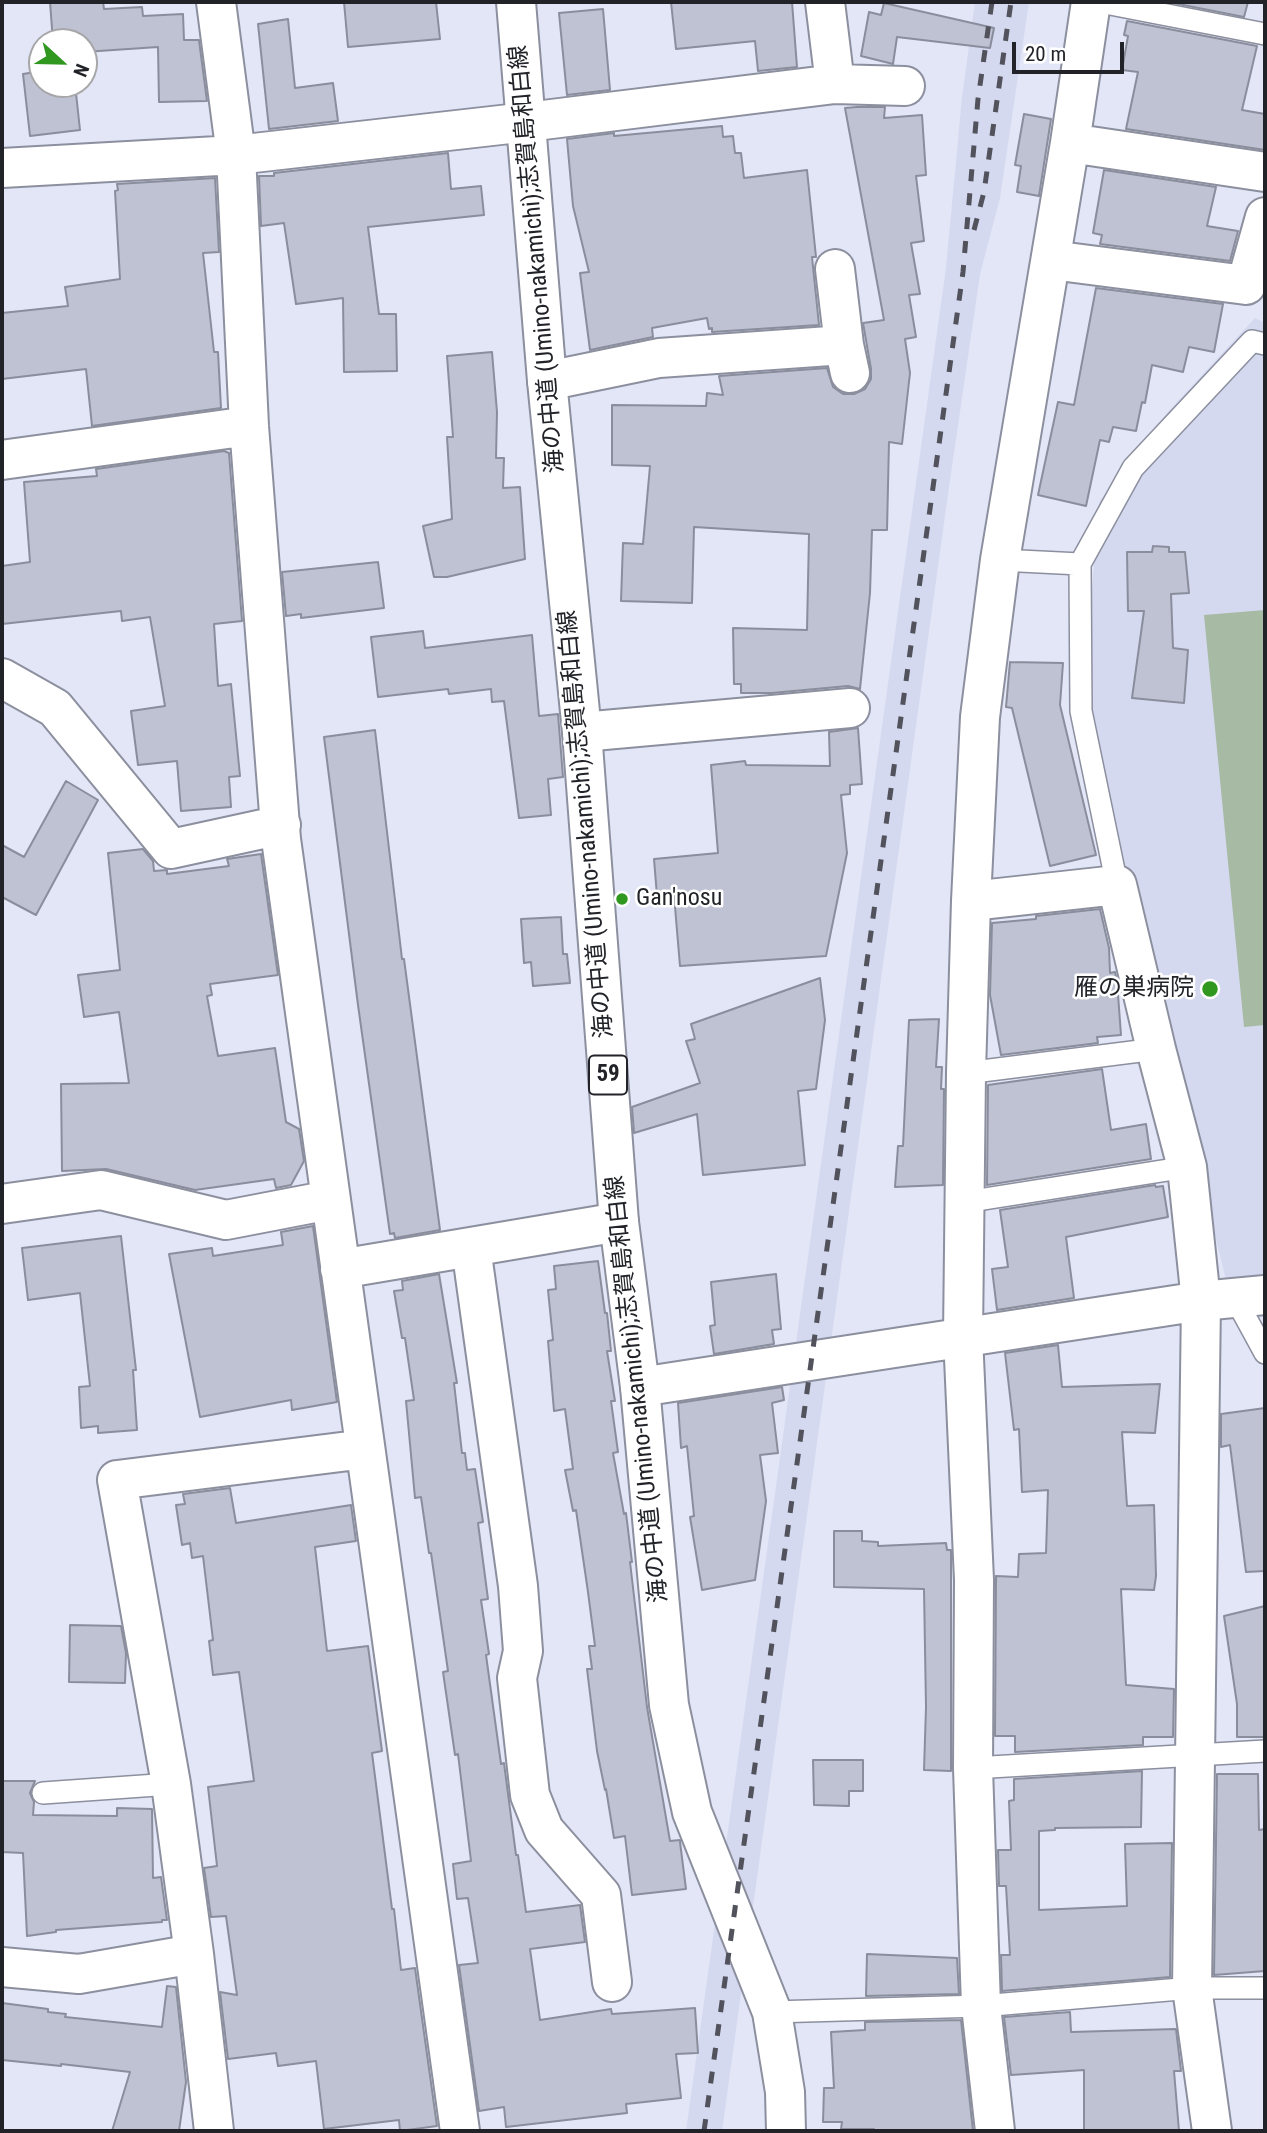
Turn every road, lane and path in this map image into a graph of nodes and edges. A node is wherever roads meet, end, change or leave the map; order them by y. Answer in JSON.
{"nodes":[{"id":1,"x":216,"y":2,"type":"edge"},
{"id":2,"x":516,"y":2,"type":"edge"},
{"id":3,"x":825,"y":2,"type":"edge"},
{"id":4,"x":1091,"y":2,"type":"edge"},
{"id":5,"x":1100,"y":2,"type":"edge"},
{"id":6,"x":1265,"y":34,"type":"edge"},
{"id":7,"x":835,"y":84,"type":"junction"},
{"id":8,"x":905,"y":86,"type":"dead end"},
{"id":9,"x":527,"y":122,"type":"junction"},
{"id":10,"x":1070,"y":144,"type":"junction"},
{"id":11,"x":236,"y":155,"type":"junction"},
{"id":12,"x":2,"y":168,"type":"edge"},
{"id":13,"x":1265,"y":172,"type":"edge"},
{"id":14,"x":1265,"y":217,"type":"edge"},
{"id":15,"x":1051,"y":260,"type":"junction"},
{"id":16,"x":835,"y":269,"type":"dead end"},
{"id":17,"x":1265,"y":344,"type":"edge"},
{"id":18,"x":547,"y":381,"type":"junction"},
{"id":19,"x":249,"y":426,"type":"junction"},
{"id":20,"x":2,"y":460,"type":"edge"},
{"id":21,"x":1000,"y":560,"type":"junction"},
{"id":22,"x":1080,"y":564,"type":"junction"},
{"id":23,"x":2,"y":678,"type":"edge"},
{"id":24,"x":850,"y":708,"type":"dead end"},
{"id":25,"x":582,"y":732,"type":"junction"},
{"id":26,"x":281,"y":825,"type":"junction"},
{"id":27,"x":1118,"y":885,"type":"junction"},
{"id":28,"x":971,"y":901,"type":"junction"},
{"id":29,"x":1156,"y":1049,"type":"junction"},
{"id":30,"x":966,"y":1073,"type":"junction"},
{"id":31,"x":1187,"y":1167,"type":"junction"},
{"id":32,"x":330,"y":1200,"type":"junction"},
{"id":33,"x":965,"y":1202,"type":"junction"},
{"id":34,"x":2,"y":1204,"type":"edge"},
{"id":35,"x":618,"y":1222,"type":"junction"},
{"id":36,"x":471,"y":1247,"type":"junction"},
{"id":37,"x":340,"y":1269,"type":"junction"},
{"id":38,"x":1234,"y":1298,"type":"edge"},
{"id":39,"x":963,"y":1336,"type":"junction"},
{"id":40,"x":1265,"y":1353,"type":"edge"},
{"id":41,"x":640,"y":1387,"type":"junction"},
{"id":42,"x":365,"y":1449,"type":"junction"},
{"id":43,"x":1265,"y":1751,"type":"edge"},
{"id":44,"x":1195,"y":1754,"type":"junction"},
{"id":45,"x":973,"y":1768,"type":"junction"},
{"id":46,"x":170,"y":1784,"type":"junction"},
{"id":47,"x":43,"y":1793,"type":"dead end"},
{"id":48,"x":194,"y":1954,"type":"junction"},
{"id":49,"x":2,"y":1967,"type":"edge"},
{"id":50,"x":612,"y":1982,"type":"dead end"},
{"id":51,"x":1192,"y":1988,"type":"junction"},
{"id":52,"x":1265,"y":1988,"type":"edge"},
{"id":53,"x":981,"y":2006,"type":"junction"},
{"id":54,"x":772,"y":2012,"type":"junction"},
{"id":55,"x":214,"y":2131,"type":"edge"},
{"id":56,"x":460,"y":2131,"type":"edge"},
{"id":57,"x":786,"y":2131,"type":"edge"},
{"id":58,"x":995,"y":2131,"type":"edge"},
{"id":59,"x":1212,"y":2131,"type":"edge"}],
"edges":[{"from":1,"to":11,"type":"street"},
{"from":2,"to":9,"type":"street","name":"海の中道 (Umino-nakamichi);志賀島和白線","number":"59"},
{"from":3,"to":7,"type":"street"},
{"from":4,"to":10,"type":"street"},
{"from":5,"to":6,"type":"lane"},
{"from":7,"to":8,"type":"street"},
{"from":7,"to":9,"type":"street"},
{"from":9,"to":11,"type":"street"},
{"from":9,"to":18,"type":"street","name":"海の中道 (Umino-nakamichi);志賀島和白線","number":"59"},
{"from":10,"to":13,"type":"street"},
{"from":10,"to":15,"type":"street"},
{"from":11,"to":12,"type":"street"},
{"from":11,"to":19,"type":"street"},
{"from":14,"to":15,"type":"street"},
{"from":15,"to":21,"type":"street"},
{"from":16,"to":18,"type":"street"},
{"from":17,"to":22,"type":"lane"},
{"from":18,"to":25,"type":"street","name":"海の中道 (Umino-nakamichi);志賀島和白線","number":"59"},
{"from":19,"to":20,"type":"street"},
{"from":19,"to":26,"type":"street"},
{"from":21,"to":22,"type":"lane"},
{"from":21,"to":28,"type":"street"},
{"from":22,"to":27,"type":"lane"},
{"from":23,"to":26,"type":"street"},
{"from":24,"to":25,"type":"street"},
{"from":25,"to":35,"type":"street","name":"海の中道 (Umino-nakamichi);志賀島和白線","number":"59"},
{"from":26,"to":32,"type":"street"},
{"from":27,"to":28,"type":"street"},
{"from":27,"to":29,"type":"street"},
{"from":28,"to":30,"type":"street"},
{"from":29,"to":30,"type":"lane"},
{"from":29,"to":31,"type":"street"},
{"from":30,"to":33,"type":"street"},
{"from":31,"to":33,"type":"lane"},
{"from":31,"to":38,"type":"street"},
{"from":32,"to":34,"type":"street"},
{"from":32,"to":37,"type":"street"},
{"from":33,"to":39,"type":"street"},
{"from":35,"to":36,"type":"street"},
{"from":35,"to":41,"type":"street","name":"海の中道 (Umino-nakamichi);志賀島和白線","number":"59"},
{"from":36,"to":37,"type":"street"},
{"from":36,"to":50,"type":"street"},
{"from":37,"to":42,"type":"street"},
{"from":38,"to":39,"type":"street"},
{"from":38,"to":40,"type":"lane"},
{"from":38,"to":44,"type":"street"},
{"from":39,"to":41,"type":"street"},
{"from":39,"to":45,"type":"street"},
{"from":41,"to":54,"type":"street","name":"海の中道 (Umino-nakamichi);志賀島和白線","number":"59"},
{"from":42,"to":46,"type":"street"},
{"from":42,"to":56,"type":"street"},
{"from":43,"to":44,"type":"lane"},
{"from":44,"to":45,"type":"lane"},
{"from":44,"to":51,"type":"street"},
{"from":45,"to":53,"type":"street"},
{"from":46,"to":47,"type":"lane"},
{"from":46,"to":48,"type":"street"},
{"from":48,"to":49,"type":"street"},
{"from":48,"to":55,"type":"street"},
{"from":51,"to":52,"type":"lane"},
{"from":51,"to":53,"type":"lane"},
{"from":51,"to":59,"type":"street"},
{"from":53,"to":54,"type":"lane"},
{"from":53,"to":58,"type":"street"},
{"from":54,"to":57,"type":"street","name":"海の中道 (Umino-nakamichi);志賀島和白線","number":"59"}]}
